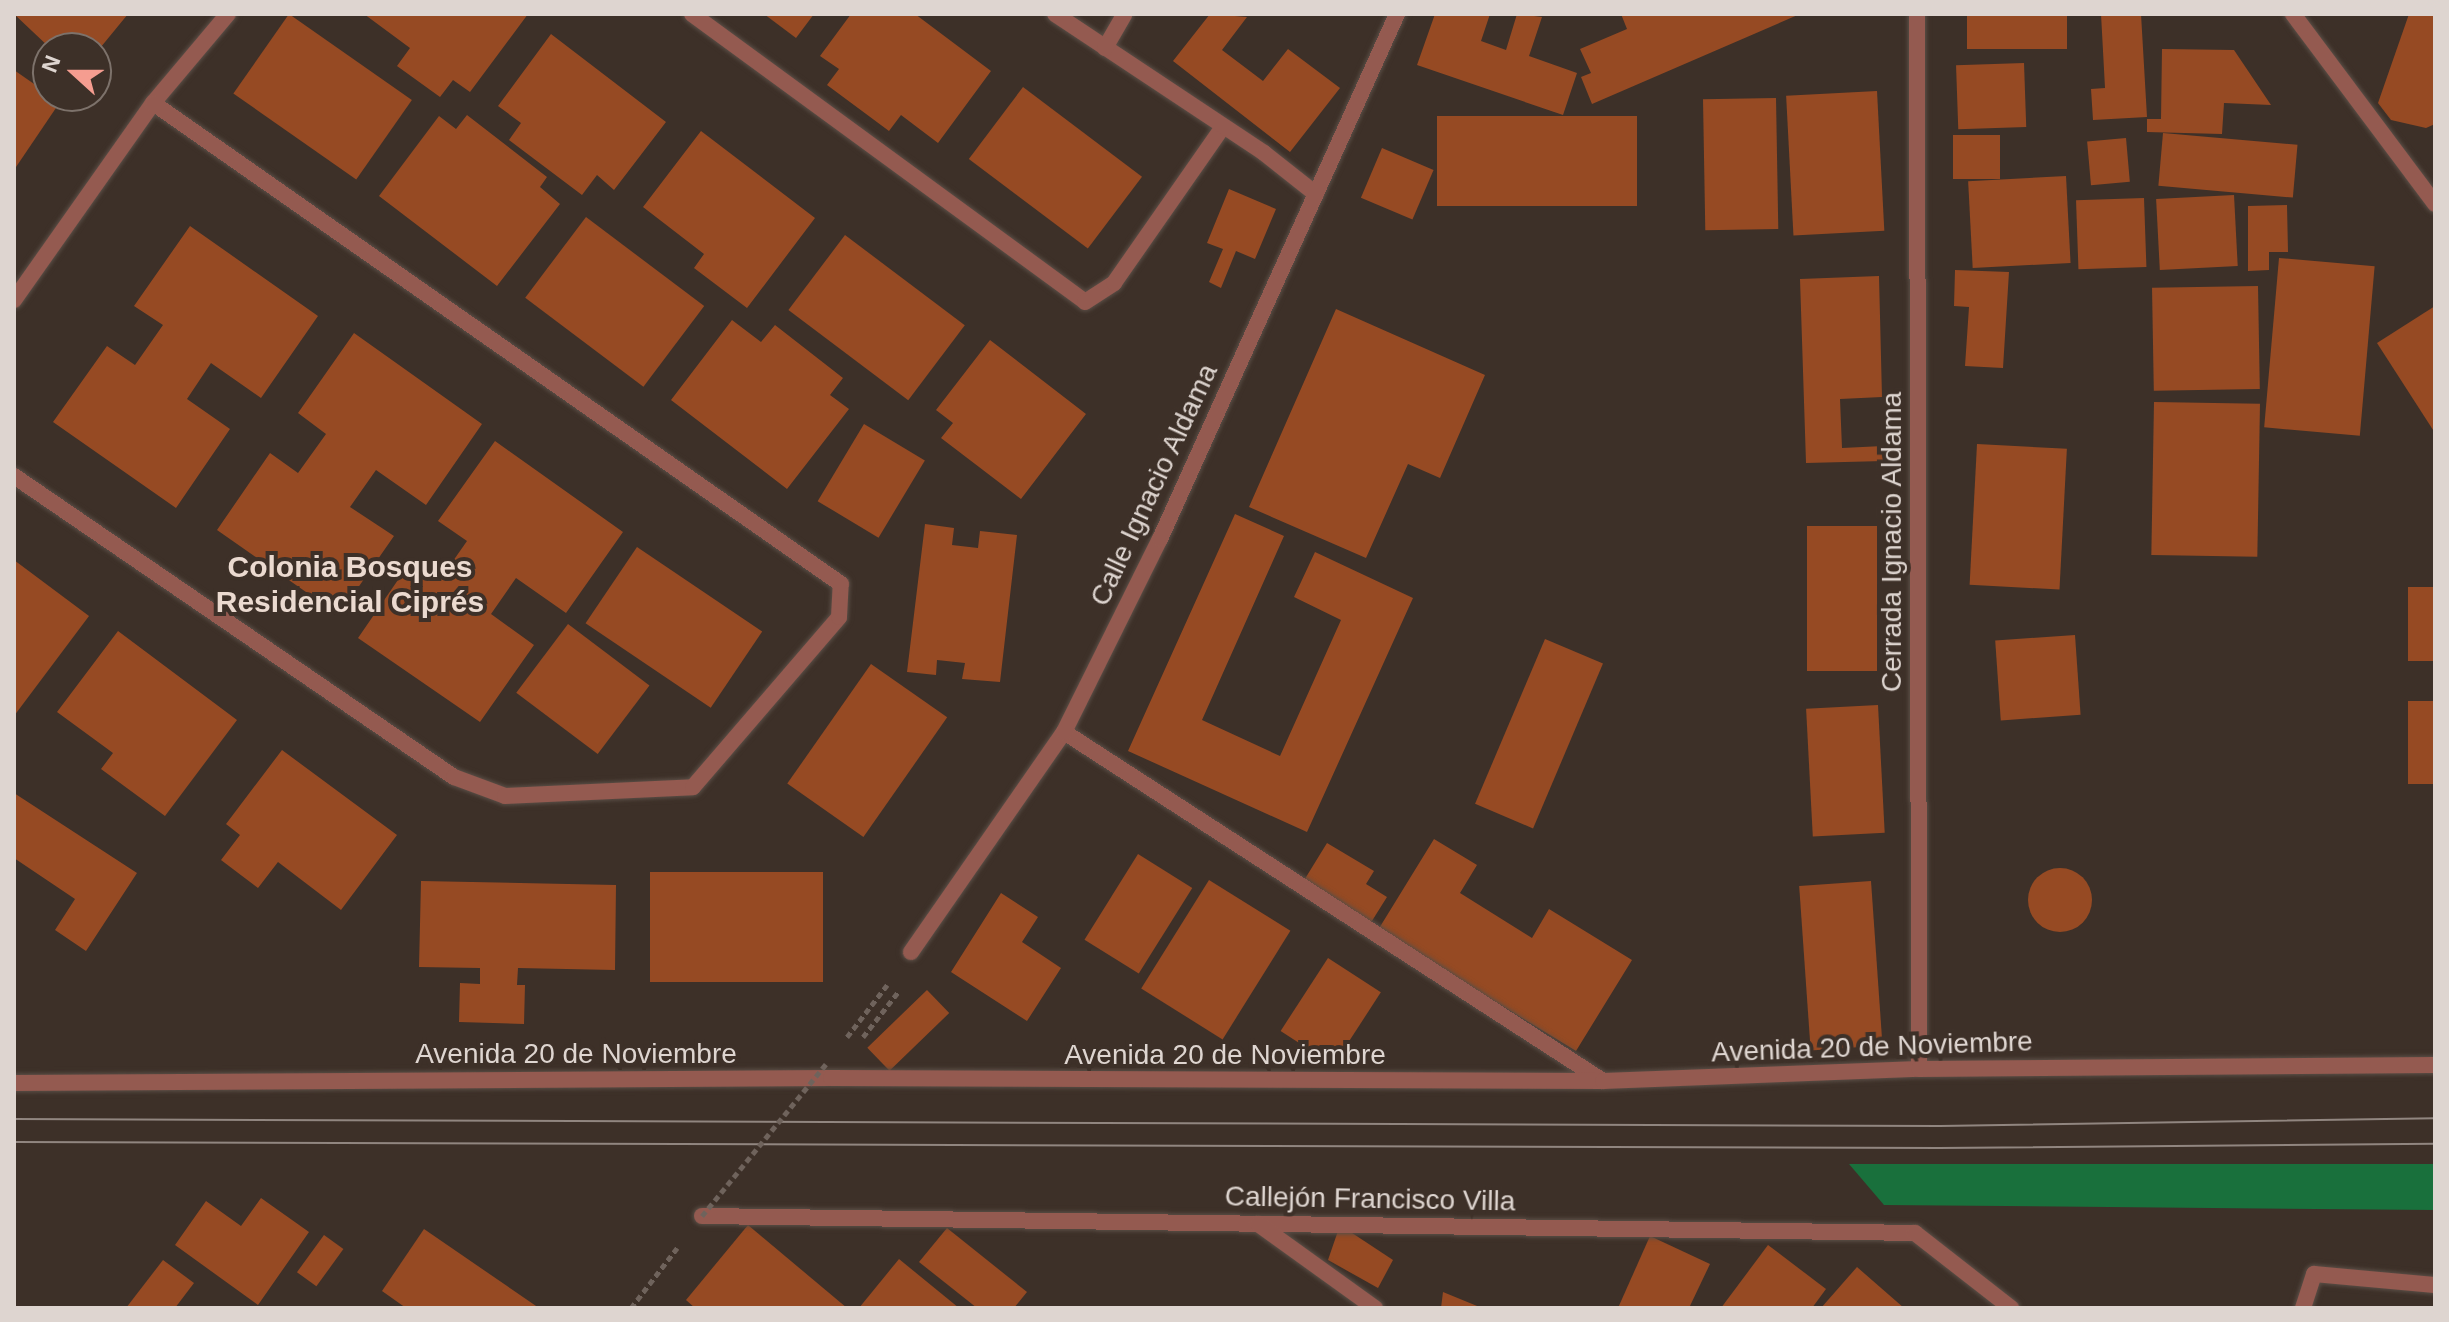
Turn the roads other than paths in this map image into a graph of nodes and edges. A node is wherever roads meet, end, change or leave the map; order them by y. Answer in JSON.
{"nodes":[{"id":1,"x":228,"y":14,"type":"edge"},
{"id":2,"x":692,"y":14,"type":"edge"},
{"id":3,"x":1055,"y":14,"type":"edge"},
{"id":4,"x":1125,"y":14,"type":"edge"},
{"id":5,"x":1397,"y":14,"type":"edge"},
{"id":6,"x":1917,"y":14,"type":"edge"},
{"id":7,"x":2293,"y":14,"type":"edge"},
{"id":8,"x":1105,"y":48,"type":"junction"},
{"id":9,"x":153,"y":103,"type":"junction"},
{"id":10,"x":1222,"y":128,"type":"junction"},
{"id":11,"x":1316,"y":194,"type":"junction"},
{"id":12,"x":2435,"y":204,"type":"edge"},
{"id":13,"x":14,"y":300,"type":"edge"},
{"id":14,"x":14,"y":476,"type":"edge"},
{"id":15,"x":1064,"y":732,"type":"junction"},
{"id":16,"x":911,"y":952,"type":"road end"},
{"id":17,"x":2435,"y":1065,"type":"edge"},
{"id":18,"x":1919,"y":1069,"type":"junction"},
{"id":19,"x":1603,"y":1081,"type":"junction"},
{"id":20,"x":14,"y":1083,"type":"edge"},
{"id":21,"x":697,"y":1221,"type":"road end"},
{"id":22,"x":1258,"y":1224,"type":"junction"},
{"id":23,"x":2435,"y":1285,"type":"edge"},
{"id":24,"x":1375,"y":1308,"type":"edge"},
{"id":25,"x":2011,"y":1308,"type":"edge"},
{"id":26,"x":2303,"y":1308,"type":"edge"}],
"edges":[{"from":1,"to":9,"type":"street"},
{"from":2,"to":10,"type":"street"},
{"from":3,"to":8,"type":"street"},
{"from":4,"to":8,"type":"street"},
{"from":5,"to":11,"type":"street","name":"Calle Ignacio Aldama"},
{"from":6,"to":18,"type":"street","name":"Cerrada Ignacio Aldama"},
{"from":7,"to":12,"type":"street"},
{"from":8,"to":10,"type":"street"},
{"from":9,"to":13,"type":"street"},
{"from":9,"to":14,"type":"street"},
{"from":10,"to":11,"type":"street"},
{"from":11,"to":15,"type":"street","name":"Calle Ignacio Aldama"},
{"from":15,"to":16,"type":"street","name":"Calle Ignacio Aldama"},
{"from":15,"to":19,"type":"street"},
{"from":17,"to":18,"type":"street","name":"Avenida 20 de Noviembre"},
{"from":18,"to":19,"type":"street","name":"Avenida 20 de Noviembre"},
{"from":19,"to":20,"type":"street","name":"Avenida 20 de Noviembre"},
{"from":21,"to":22,"type":"street","name":"Callejón Francisco Villa"},
{"from":22,"to":24,"type":"street"},
{"from":22,"to":25,"type":"street","name":"Callejón Francisco Villa"},
{"from":23,"to":26,"type":"street"}]}
